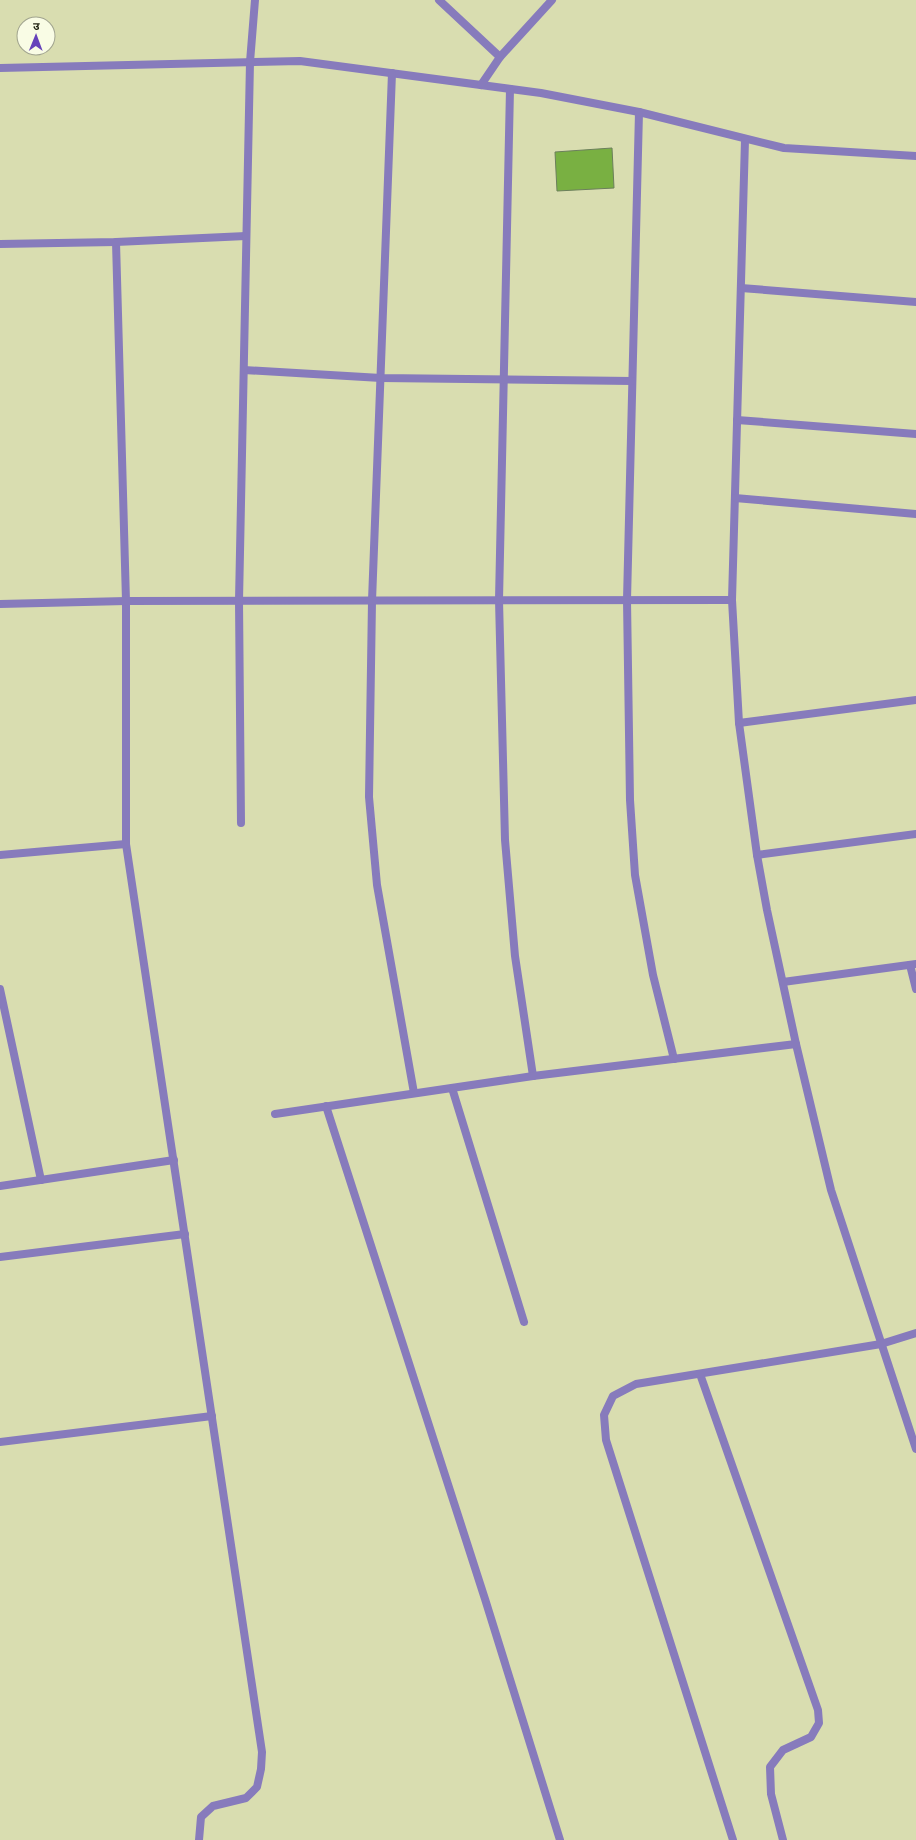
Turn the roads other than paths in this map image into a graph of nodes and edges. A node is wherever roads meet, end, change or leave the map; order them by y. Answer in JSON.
{"nodes":[{"id":1,"x":255,"y":0,"type":"edge"},
{"id":2,"x":439,"y":0,"type":"edge"},
{"id":3,"x":552,"y":0,"type":"edge"},
{"id":4,"x":500,"y":58,"type":"junction"},
{"id":5,"x":250,"y":62,"type":"junction"},
{"id":6,"x":0,"y":68,"type":"edge"},
{"id":7,"x":392,"y":73,"type":"junction"},
{"id":8,"x":482,"y":85,"type":"junction"},
{"id":9,"x":510,"y":89,"type":"junction"},
{"id":10,"x":639,"y":112,"type":"junction"},
{"id":11,"x":745,"y":140,"type":"junction"},
{"id":12,"x":916,"y":156,"type":"edge"},
{"id":13,"x":246,"y":236,"type":"junction"},
{"id":14,"x":116,"y":242,"type":"junction"},
{"id":15,"x":0,"y":244,"type":"edge"},
{"id":16,"x":741,"y":288,"type":"junction"},
{"id":17,"x":916,"y":302,"type":"edge"},
{"id":18,"x":244,"y":370,"type":"junction"},
{"id":19,"x":381,"y":378,"type":"junction"},
{"id":20,"x":504,"y":380,"type":"junction"},
{"id":21,"x":632,"y":380,"type":"junction"},
{"id":22,"x":737,"y":420,"type":"junction"},
{"id":23,"x":916,"y":434,"type":"edge"},
{"id":24,"x":735,"y":498,"type":"junction"},
{"id":25,"x":916,"y":514,"type":"edge"},
{"id":26,"x":499,"y":600,"type":"junction"},
{"id":27,"x":627,"y":600,"type":"junction"},
{"id":28,"x":732,"y":600,"type":"junction"},
{"id":29,"x":126,"y":601,"type":"junction"},
{"id":30,"x":239,"y":601,"type":"junction"},
{"id":31,"x":372,"y":601,"type":"junction"},
{"id":32,"x":0,"y":604,"type":"edge"},
{"id":33,"x":916,"y":700,"type":"edge"},
{"id":34,"x":739,"y":723,"type":"junction"},
{"id":35,"x":241,"y":823,"type":"dead end"},
{"id":36,"x":916,"y":834,"type":"edge"},
{"id":37,"x":126,"y":844,"type":"junction"},
{"id":38,"x":757,"y":854,"type":"junction"},
{"id":39,"x":0,"y":855,"type":"edge"},
{"id":40,"x":913,"y":965,"type":"edge"},
{"id":41,"x":784,"y":982,"type":"junction"},
{"id":42,"x":0,"y":989,"type":"edge"},
{"id":43,"x":916,"y":989,"type":"edge"},
{"id":44,"x":796,"y":1044,"type":"junction"},
{"id":45,"x":674,"y":1059,"type":"junction"},
{"id":46,"x":533,"y":1076,"type":"junction"},
{"id":47,"x":452,"y":1088,"type":"junction"},
{"id":48,"x":414,"y":1093,"type":"junction"},
{"id":49,"x":326,"y":1106,"type":"junction"},
{"id":50,"x":275,"y":1114,"type":"dead end"},
{"id":51,"x":174,"y":1160,"type":"junction"},
{"id":52,"x":41,"y":1180,"type":"junction"},
{"id":53,"x":0,"y":1186,"type":"edge"},
{"id":54,"x":185,"y":1234,"type":"junction"},
{"id":55,"x":0,"y":1257,"type":"edge"},
{"id":56,"x":524,"y":1322,"type":"dead end"},
{"id":57,"x":916,"y":1333,"type":"edge"},
{"id":58,"x":882,"y":1344,"type":"junction"},
{"id":59,"x":700,"y":1374,"type":"junction"},
{"id":60,"x":212,"y":1416,"type":"junction"},
{"id":61,"x":0,"y":1442,"type":"edge"},
{"id":62,"x":916,"y":1449,"type":"edge"},
{"id":63,"x":199,"y":1840,"type":"edge"},
{"id":64,"x":560,"y":1840,"type":"edge"},
{"id":65,"x":733,"y":1840,"type":"edge"},
{"id":66,"x":783,"y":1840,"type":"edge"}],
"edges":[{"from":1,"to":5,"type":"street"},
{"from":2,"to":4,"type":"street"},
{"from":3,"to":4,"type":"street"},
{"from":4,"to":8,"type":"street"},
{"from":5,"to":6,"type":"street"},
{"from":5,"to":7,"type":"street"},
{"from":5,"to":13,"type":"street"},
{"from":7,"to":8,"type":"street"},
{"from":7,"to":19,"type":"street"},
{"from":8,"to":9,"type":"street"},
{"from":9,"to":10,"type":"street"},
{"from":9,"to":20,"type":"street"},
{"from":10,"to":11,"type":"street"},
{"from":10,"to":21,"type":"street"},
{"from":11,"to":12,"type":"street"},
{"from":11,"to":16,"type":"street"},
{"from":13,"to":14,"type":"street"},
{"from":13,"to":18,"type":"street"},
{"from":14,"to":15,"type":"street"},
{"from":14,"to":29,"type":"street"},
{"from":16,"to":17,"type":"street"},
{"from":16,"to":22,"type":"street"},
{"from":18,"to":19,"type":"street"},
{"from":18,"to":30,"type":"street"},
{"from":19,"to":20,"type":"street"},
{"from":19,"to":31,"type":"street"},
{"from":20,"to":21,"type":"street"},
{"from":20,"to":26,"type":"street"},
{"from":21,"to":27,"type":"street"},
{"from":22,"to":23,"type":"street"},
{"from":22,"to":24,"type":"street"},
{"from":24,"to":25,"type":"street"},
{"from":24,"to":28,"type":"street"},
{"from":26,"to":27,"type":"street"},
{"from":26,"to":31,"type":"street"},
{"from":26,"to":46,"type":"street"},
{"from":27,"to":28,"type":"street"},
{"from":27,"to":45,"type":"street"},
{"from":28,"to":34,"type":"street"},
{"from":29,"to":30,"type":"street"},
{"from":29,"to":32,"type":"street"},
{"from":29,"to":37,"type":"street"},
{"from":30,"to":31,"type":"street"},
{"from":30,"to":35,"type":"street"},
{"from":31,"to":48,"type":"street"},
{"from":33,"to":34,"type":"street"},
{"from":34,"to":38,"type":"street"},
{"from":36,"to":38,"type":"street"},
{"from":37,"to":39,"type":"street"},
{"from":37,"to":51,"type":"street"},
{"from":38,"to":41,"type":"street"},
{"from":40,"to":41,"type":"street"},
{"from":40,"to":43,"type":"street"},
{"from":41,"to":44,"type":"street"},
{"from":42,"to":52,"type":"street"},
{"from":44,"to":45,"type":"street"},
{"from":44,"to":58,"type":"street"},
{"from":45,"to":46,"type":"street"},
{"from":46,"to":47,"type":"street"},
{"from":47,"to":48,"type":"street"},
{"from":47,"to":56,"type":"street"},
{"from":48,"to":49,"type":"street"},
{"from":49,"to":50,"type":"street"},
{"from":49,"to":64,"type":"street"},
{"from":51,"to":52,"type":"street"},
{"from":51,"to":54,"type":"street"},
{"from":52,"to":53,"type":"street"},
{"from":54,"to":55,"type":"street"},
{"from":54,"to":60,"type":"street"},
{"from":57,"to":58,"type":"street"},
{"from":58,"to":59,"type":"street"},
{"from":58,"to":62,"type":"street"},
{"from":59,"to":65,"type":"street"},
{"from":59,"to":66,"type":"street"},
{"from":60,"to":61,"type":"street"},
{"from":60,"to":63,"type":"street"}]}
